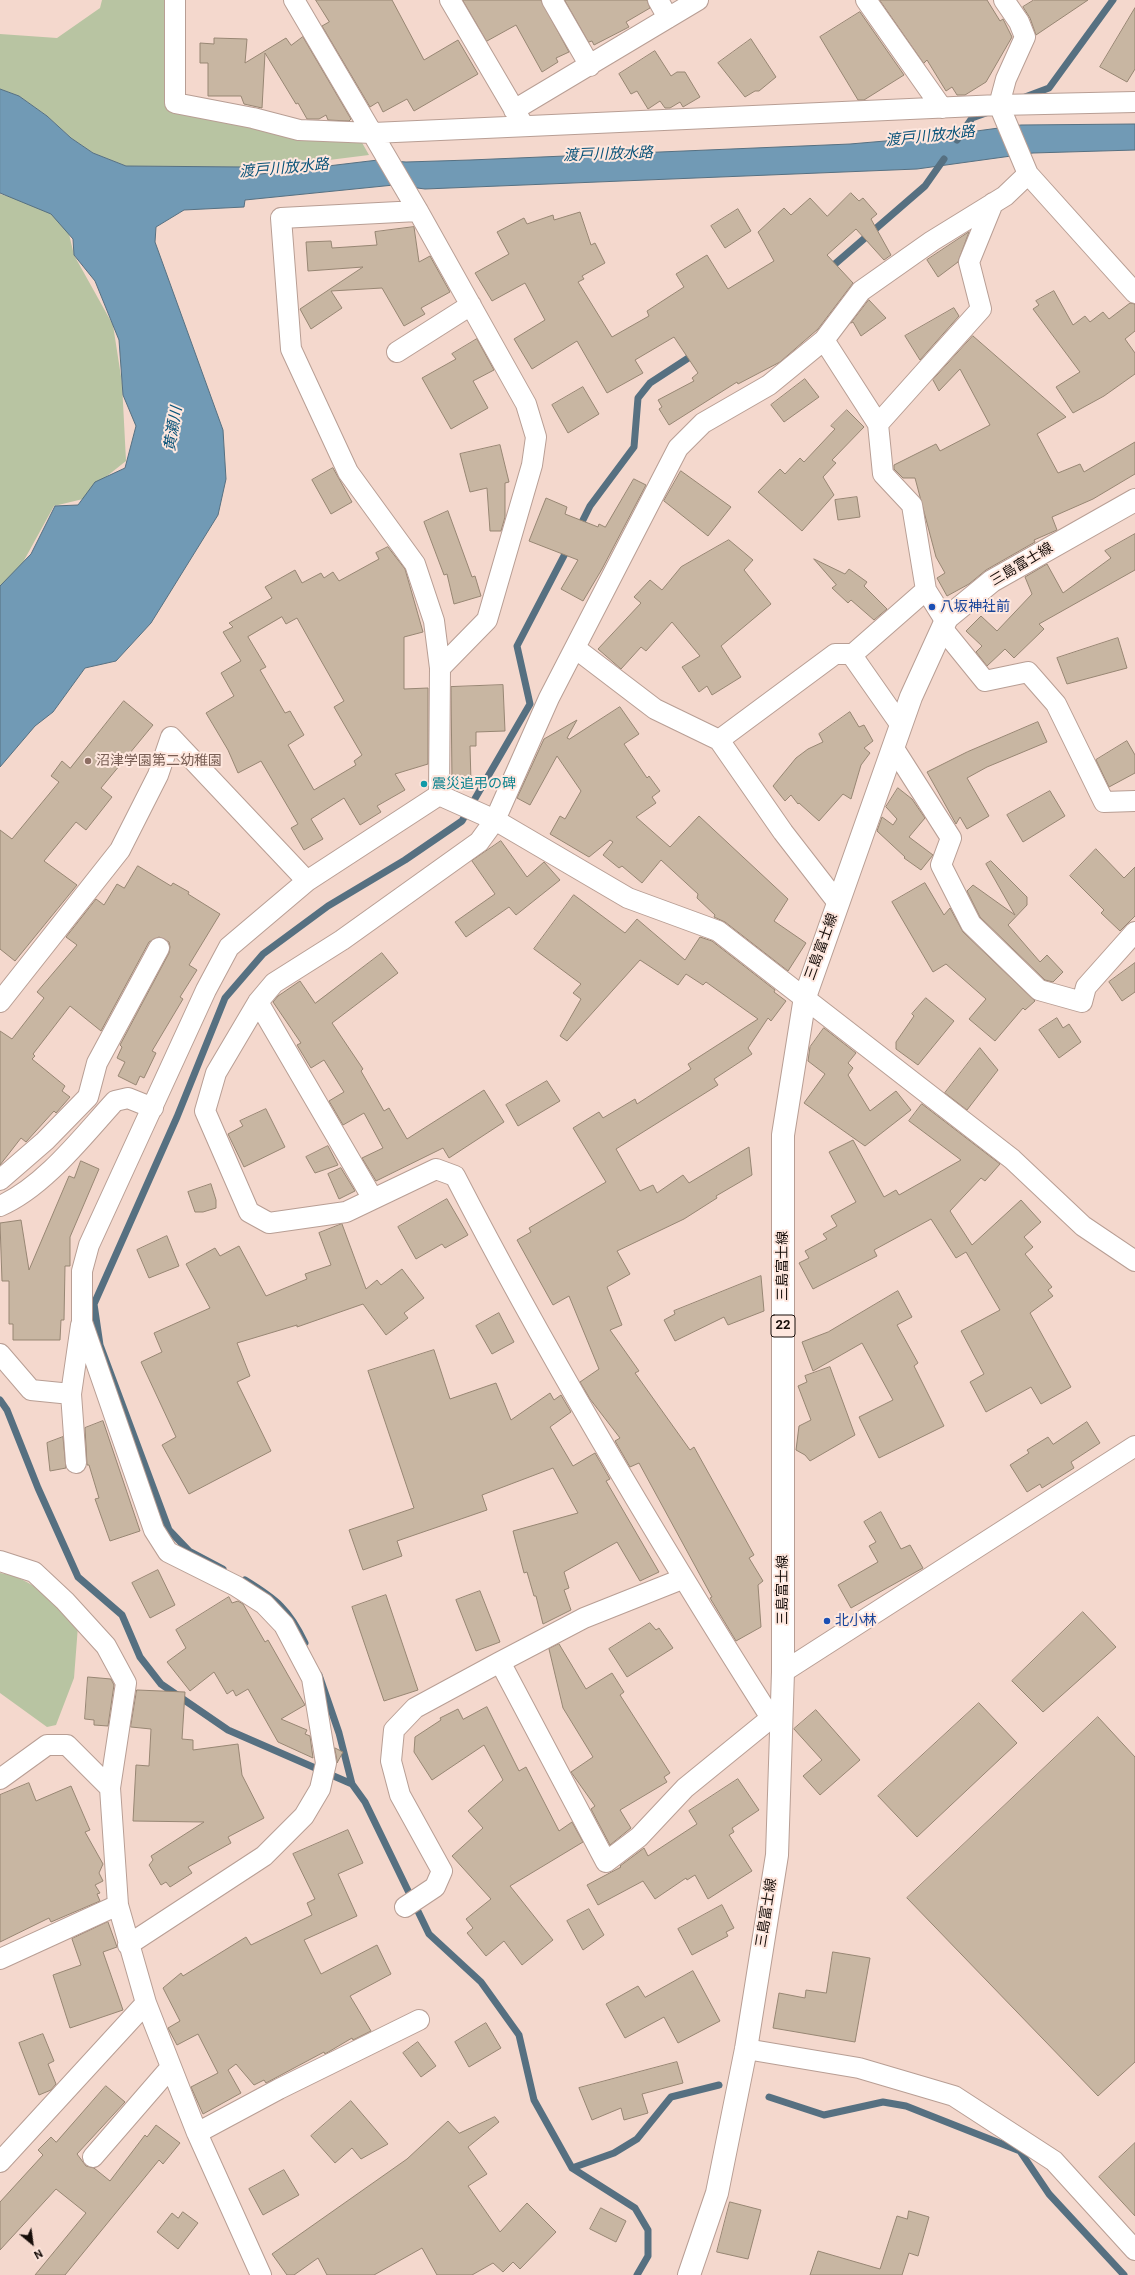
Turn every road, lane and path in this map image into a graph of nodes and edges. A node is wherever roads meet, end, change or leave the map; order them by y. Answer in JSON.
{"nodes":[{"id":1,"x":175,"y":0,"type":"edge"},
{"id":2,"x":294,"y":0,"type":"edge"},
{"id":3,"x":450,"y":0,"type":"edge"},
{"id":4,"x":552,"y":0,"type":"edge"},
{"id":5,"x":658,"y":0,"type":"edge"},
{"id":6,"x":698,"y":0,"type":"edge"},
{"id":7,"x":866,"y":0,"type":"edge"},
{"id":8,"x":1004,"y":0,"type":"edge"},
{"id":9,"x":668,"y":18,"type":"junction"},
{"id":10,"x":590,"y":66,"type":"junction"},
{"id":11,"x":1135,"y":102,"type":"edge"},
{"id":12,"x":999,"y":105,"type":"junction"},
{"id":13,"x":942,"y":108,"type":"junction"},
{"id":14,"x":519,"y":118,"type":"junction"},
{"id":15,"x":372,"y":133,"type":"junction"},
{"id":16,"x":1028,"y":174,"type":"junction"},
{"id":17,"x":993,"y":203,"type":"junction"},
{"id":18,"x":418,"y":211,"type":"junction"},
{"id":19,"x":1135,"y":293,"type":"edge"},
{"id":20,"x":471,"y":305,"type":"junction"},
{"id":21,"x":824,"y":340,"type":"junction"},
{"id":22,"x":397,"y":352,"type":"dead end"},
{"id":23,"x":878,"y":424,"type":"junction"},
{"id":24,"x":1135,"y":500,"type":"edge"},
{"id":25,"x":926,"y":590,"type":"junction"},
{"id":26,"x":944,"y":625,"type":"junction"},
{"id":27,"x":575,"y":648,"type":"junction"},
{"id":28,"x":851,"y":654,"type":"junction"},
{"id":29,"x":440,"y":668,"type":"junction"},
{"id":30,"x":900,"y":724,"type":"junction"},
{"id":31,"x":719,"y":740,"type":"junction"},
{"id":32,"x":893,"y":747,"type":"junction"},
{"id":33,"x":439,"y":795,"type":"junction"},
{"id":34,"x":1135,"y":801,"type":"edge"},
{"id":35,"x":495,"y":820,"type":"junction"},
{"id":36,"x":307,"y":881,"type":"junction"},
{"id":37,"x":838,"y":903,"type":"junction"},
{"id":38,"x":1135,"y":932,"type":"edge"},
{"id":39,"x":159,"y":948,"type":"dead end"},
{"id":40,"x":804,"y":997,"type":"junction"},
{"id":41,"x":0,"y":1002,"type":"edge"},
{"id":42,"x":258,"y":1002,"type":"junction"},
{"id":43,"x":153,"y":1108,"type":"junction"},
{"id":44,"x":0,"y":1180,"type":"edge"},
{"id":45,"x":373,"y":1199,"type":"junction"},
{"id":46,"x":0,"y":1206,"type":"edge"},
{"id":47,"x":1135,"y":1261,"type":"edge"},
{"id":48,"x":82,"y":1322,"type":"junction"},
{"id":49,"x":0,"y":1354,"type":"edge"},
{"id":50,"x":71,"y":1394,"type":"junction"},
{"id":51,"x":1135,"y":1446,"type":"edge"},
{"id":52,"x":76,"y":1463,"type":"dead end"},
{"id":53,"x":0,"y":1561,"type":"edge"},
{"id":54,"x":682,"y":1579,"type":"junction"},
{"id":55,"x":500,"y":1662,"type":"junction"},
{"id":56,"x":783,"y":1672,"type":"junction"},
{"id":57,"x":776,"y":1719,"type":"junction"},
{"id":58,"x":0,"y":1779,"type":"edge"},
{"id":59,"x":110,"y":1788,"type":"junction"},
{"id":60,"x":118,"y":1905,"type":"junction"},
{"id":61,"x":405,"y":1907,"type":"dead end"},
{"id":62,"x":128,"y":1945,"type":"junction"},
{"id":63,"x":0,"y":1959,"type":"edge"},
{"id":64,"x":146,"y":2003,"type":"junction"},
{"id":65,"x":419,"y":2020,"type":"dead end"},
{"id":66,"x":746,"y":2048,"type":"junction"},
{"id":67,"x":170,"y":2067,"type":"junction"},
{"id":68,"x":197,"y":2133,"type":"junction"},
{"id":69,"x":93,"y":2157,"type":"dead end"},
{"id":70,"x":1,"y":2158,"type":"edge"},
{"id":71,"x":1135,"y":2250,"type":"edge"},
{"id":72,"x":262,"y":2275,"type":"edge"},
{"id":73,"x":688,"y":2275,"type":"edge"}],
"edges":[{"from":1,"to":15,"type":"street"},
{"from":2,"to":15,"type":"street"},
{"from":3,"to":14,"type":"street"},
{"from":4,"to":10,"type":"street"},
{"from":5,"to":9,"type":"street"},
{"from":6,"to":9,"type":"street"},
{"from":7,"to":13,"type":"street"},
{"from":8,"to":12,"type":"street"},
{"from":9,"to":10,"type":"street"},
{"from":10,"to":14,"type":"street"},
{"from":11,"to":12,"type":"street"},
{"from":12,"to":13,"type":"street"},
{"from":12,"to":16,"type":"street"},
{"from":13,"to":14,"type":"street"},
{"from":14,"to":15,"type":"street"},
{"from":15,"to":18,"type":"street"},
{"from":16,"to":17,"type":"street"},
{"from":16,"to":19,"type":"street"},
{"from":17,"to":21,"type":"street"},
{"from":17,"to":23,"type":"street"},
{"from":18,"to":20,"type":"street"},
{"from":18,"to":29,"type":"street"},
{"from":20,"to":22,"type":"street"},
{"from":20,"to":29,"type":"street"},
{"from":21,"to":23,"type":"street"},
{"from":21,"to":27,"type":"street"},
{"from":23,"to":25,"type":"street"},
{"from":24,"to":26,"type":"main road","name":"三島富士線","number":"22"},
{"from":25,"to":26,"type":"street"},
{"from":25,"to":28,"type":"street"},
{"from":26,"to":30,"type":"main road","name":"三島富士線","number":"22"},
{"from":26,"to":34,"type":"street"},
{"from":27,"to":31,"type":"street"},
{"from":27,"to":35,"type":"street"},
{"from":28,"to":30,"type":"street"},
{"from":28,"to":31,"type":"street"},
{"from":29,"to":33,"type":"street"},
{"from":30,"to":32,"type":"main road","name":"三島富士線","number":"22"},
{"from":31,"to":37,"type":"street"},
{"from":32,"to":37,"type":"main road","name":"三島富士線","number":"22"},
{"from":32,"to":38,"type":"street"},
{"from":33,"to":35,"type":"street"},
{"from":33,"to":36,"type":"street"},
{"from":35,"to":40,"type":"street"},
{"from":35,"to":42,"type":"street"},
{"from":36,"to":41,"type":"street"},
{"from":36,"to":43,"type":"street"},
{"from":37,"to":40,"type":"main road","name":"三島富士線","number":"22"},
{"from":39,"to":44,"type":"street"},
{"from":40,"to":47,"type":"street"},
{"from":40,"to":56,"type":"main road","name":"三島富士線","number":"22"},
{"from":42,"to":45,"type":"street"},
{"from":42,"to":45,"type":"street"},
{"from":43,"to":46,"type":"street"},
{"from":43,"to":48,"type":"street"},
{"from":45,"to":54,"type":"street"},
{"from":48,"to":50,"type":"street"},
{"from":48,"to":62,"type":"street"},
{"from":49,"to":50,"type":"street"},
{"from":50,"to":52,"type":"street"},
{"from":51,"to":56,"type":"street"},
{"from":53,"to":59,"type":"street"},
{"from":54,"to":55,"type":"street"},
{"from":54,"to":57,"type":"street"},
{"from":55,"to":57,"type":"street"},
{"from":55,"to":61,"type":"street"},
{"from":56,"to":57,"type":"main road","name":"三島富士線","number":"22"},
{"from":57,"to":66,"type":"main road","name":"三島富士線","number":"22"},
{"from":58,"to":59,"type":"street"},
{"from":59,"to":60,"type":"street"},
{"from":60,"to":62,"type":"street"},
{"from":60,"to":63,"type":"street"},
{"from":62,"to":64,"type":"street"},
{"from":64,"to":67,"type":"street"},
{"from":64,"to":70,"type":"street"},
{"from":65,"to":68,"type":"street"},
{"from":66,"to":71,"type":"street"},
{"from":66,"to":73,"type":"main road","name":"三島富士線","number":"22"},
{"from":67,"to":68,"type":"street"},
{"from":67,"to":69,"type":"street"},
{"from":68,"to":72,"type":"street"}]}
